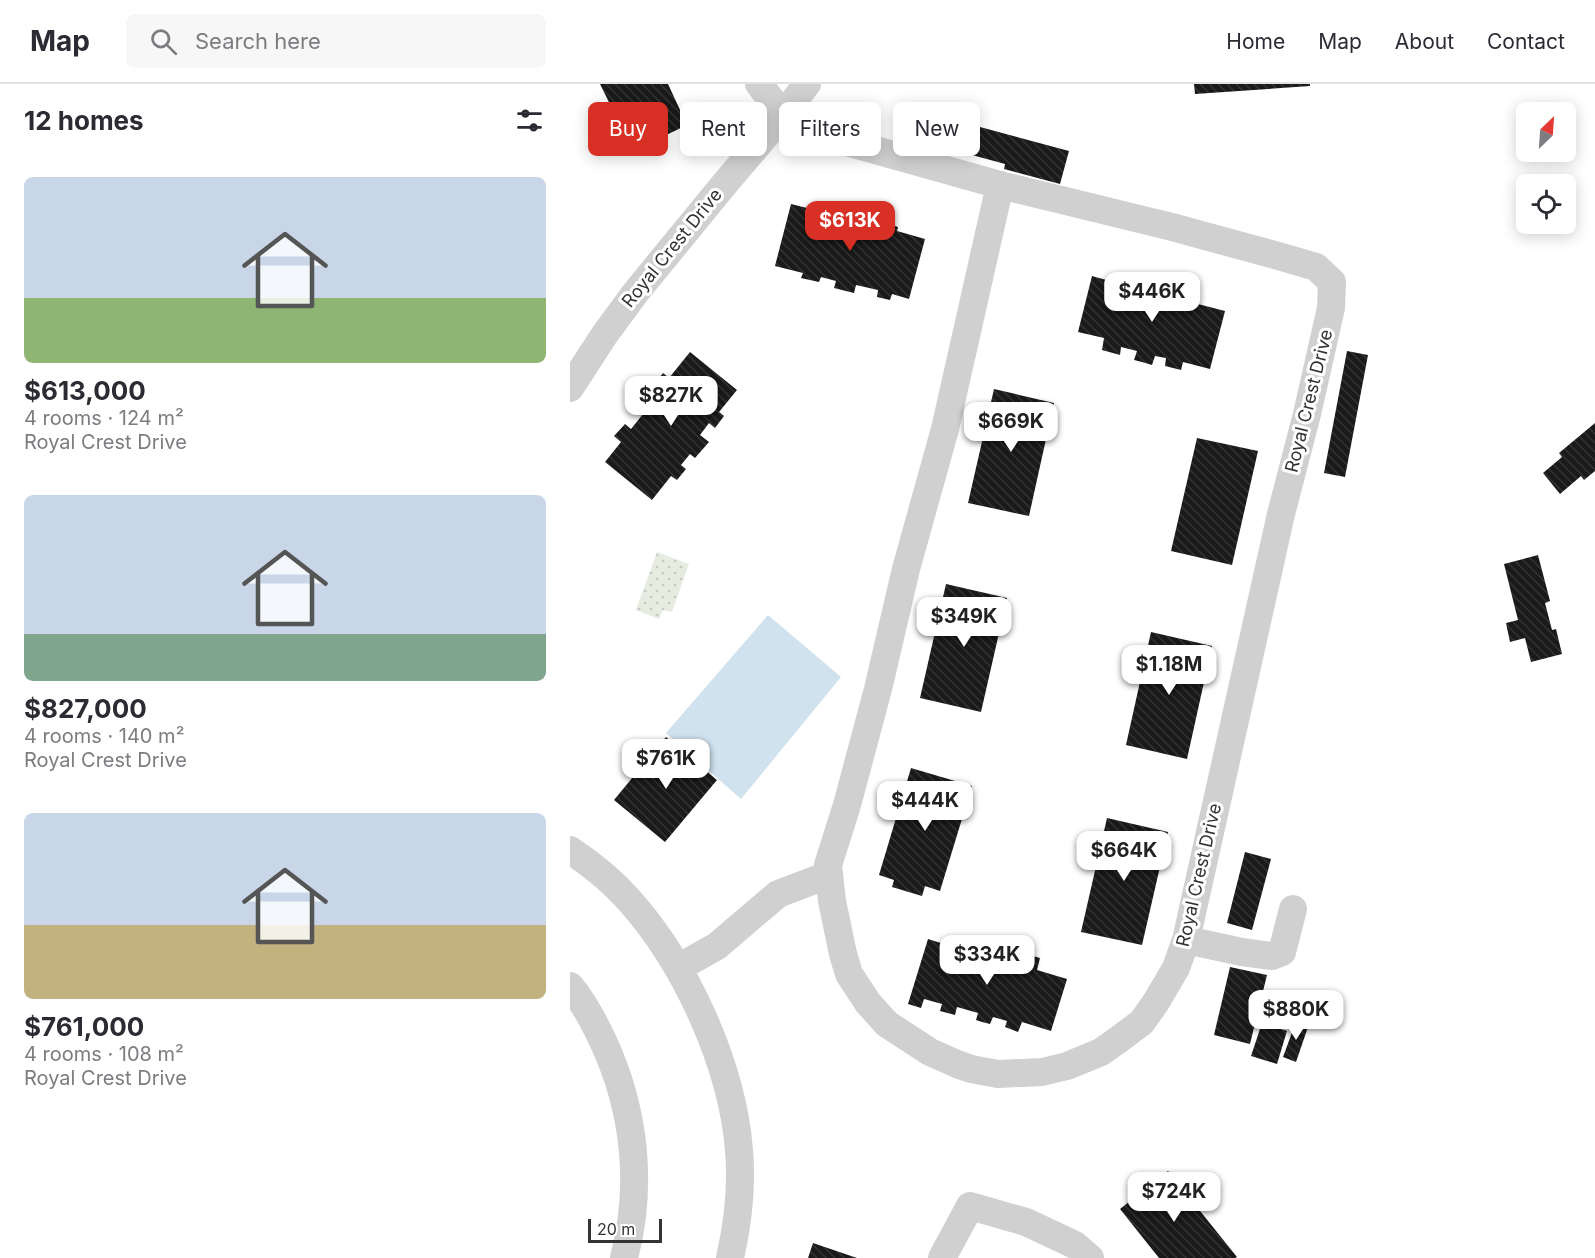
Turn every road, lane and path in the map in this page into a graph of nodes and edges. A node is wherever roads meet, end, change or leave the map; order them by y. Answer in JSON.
{"nodes":[{"id":1,"x":759,"y":84,"type":"edge"},
{"id":2,"x":807,"y":84,"type":"edge"},
{"id":3,"x":793,"y":102,"type":"edge"},
{"id":4,"x":779,"y":110,"type":"edge"},
{"id":5,"x":779,"y":120,"type":"edge"},
{"id":6,"x":881,"y":152,"type":"edge"},
{"id":7,"x":1000,"y":185,"type":"junction"},
{"id":8,"x":570,"y":388,"type":"edge"},
{"id":9,"x":570,"y":850,"type":"edge"},
{"id":10,"x":828,"y":875,"type":"junction"},
{"id":11,"x":1293,"y":909,"type":"dead end"},
{"id":12,"x":1186,"y":940,"type":"junction"},
{"id":13,"x":678,"y":968,"type":"junction"},
{"id":14,"x":570,"y":986,"type":"edge"},
{"id":15,"x":624,"y":1258,"type":"edge"},
{"id":16,"x":730,"y":1258,"type":"edge"},
{"id":17,"x":942,"y":1258,"type":"edge"},
{"id":18,"x":1090,"y":1258,"type":"edge"}],
"edges":[{"from":1,"to":4,"type":"street","name":"Royal Crest Drive"},
{"from":2,"to":3,"type":"street","name":"Royal Crest Drive"},
{"from":5,"to":8,"type":"street","name":"Royal Crest Drive"},
{"from":6,"to":7,"type":"street","name":"Royal Crest Drive"},
{"from":7,"to":10,"type":"street","name":"Royal Crest Drive"},
{"from":7,"to":12,"type":"street","name":"Royal Crest Drive"},
{"from":9,"to":13,"type":"street"},
{"from":10,"to":12,"type":"street","name":"Royal Crest Drive"},
{"from":10,"to":13,"type":"street"},
{"from":11,"to":12,"type":"street"},
{"from":13,"to":16,"type":"street"},
{"from":14,"to":15,"type":"street"},
{"from":17,"to":18,"type":"street"}]}
